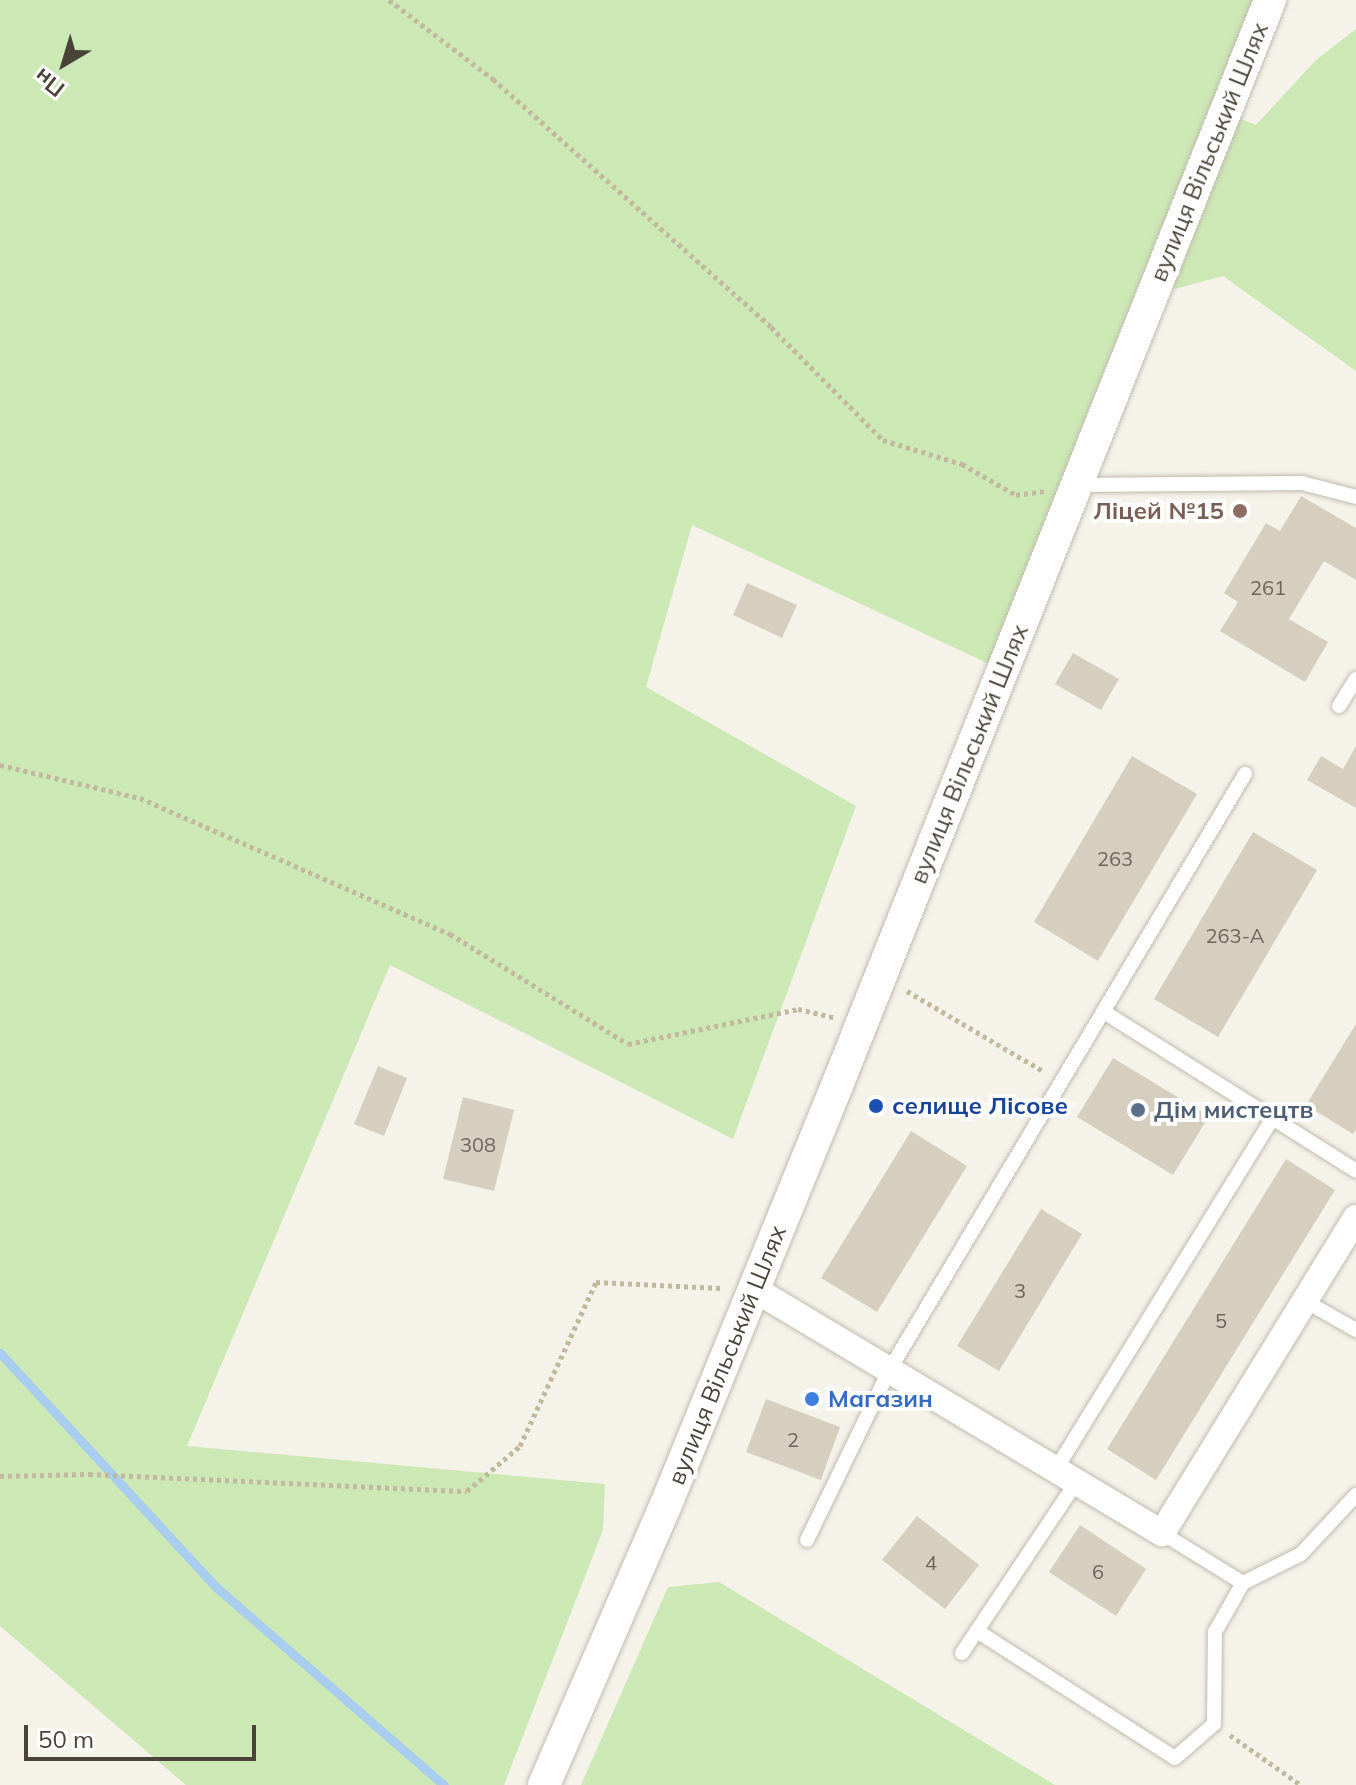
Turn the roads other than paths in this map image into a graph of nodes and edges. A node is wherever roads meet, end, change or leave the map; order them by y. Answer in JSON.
{"nodes":[{"id":1,"x":1270,"y":0,"type":"edge"},
{"id":2,"x":1076,"y":485,"type":"junction"},
{"id":3,"x":1356,"y":497,"type":"edge"},
{"id":4,"x":1356,"y":679,"type":"edge"},
{"id":5,"x":1339,"y":706,"type":"dead end"},
{"id":6,"x":1245,"y":774,"type":"dead end"},
{"id":7,"x":1104,"y":1012,"type":"junction"},
{"id":8,"x":1272,"y":1119,"type":"junction"},
{"id":9,"x":1356,"y":1171,"type":"edge"},
{"id":10,"x":1356,"y":1218,"type":"edge"},
{"id":11,"x":754,"y":1289,"type":"junction"},
{"id":12,"x":1305,"y":1301,"type":"junction"},
{"id":13,"x":1356,"y":1330,"type":"edge"},
{"id":14,"x":890,"y":1369,"type":"junction"},
{"id":15,"x":1066,"y":1475,"type":"junction"},
{"id":16,"x":1356,"y":1495,"type":"edge"},
{"id":17,"x":1162,"y":1533,"type":"junction"},
{"id":18,"x":807,"y":1540,"type":"dead end"},
{"id":19,"x":1243,"y":1583,"type":"junction"},
{"id":20,"x":977,"y":1631,"type":"junction"},
{"id":21,"x":962,"y":1653,"type":"dead end"},
{"id":22,"x":544,"y":1785,"type":"edge"}],
"edges":[{"from":1,"to":2,"type":"street","name":"вулиця Вільський Шлях"},
{"from":2,"to":3,"type":"lane"},
{"from":2,"to":11,"type":"street","name":"вулиця Вільський Шлях"},
{"from":4,"to":5,"type":"lane"},
{"from":6,"to":7,"type":"lane"},
{"from":7,"to":8,"type":"lane"},
{"from":7,"to":14,"type":"lane"},
{"from":8,"to":9,"type":"lane"},
{"from":8,"to":15,"type":"lane"},
{"from":10,"to":12,"type":"street"},
{"from":11,"to":14,"type":"street"},
{"from":11,"to":22,"type":"street","name":"вулиця Вільський Шлях"},
{"from":12,"to":13,"type":"lane"},
{"from":12,"to":17,"type":"street"},
{"from":14,"to":15,"type":"street"},
{"from":14,"to":18,"type":"lane"},
{"from":15,"to":17,"type":"street"},
{"from":15,"to":20,"type":"lane"},
{"from":16,"to":19,"type":"lane"},
{"from":17,"to":19,"type":"lane"},
{"from":19,"to":20,"type":"lane"},
{"from":20,"to":21,"type":"lane"}]}
